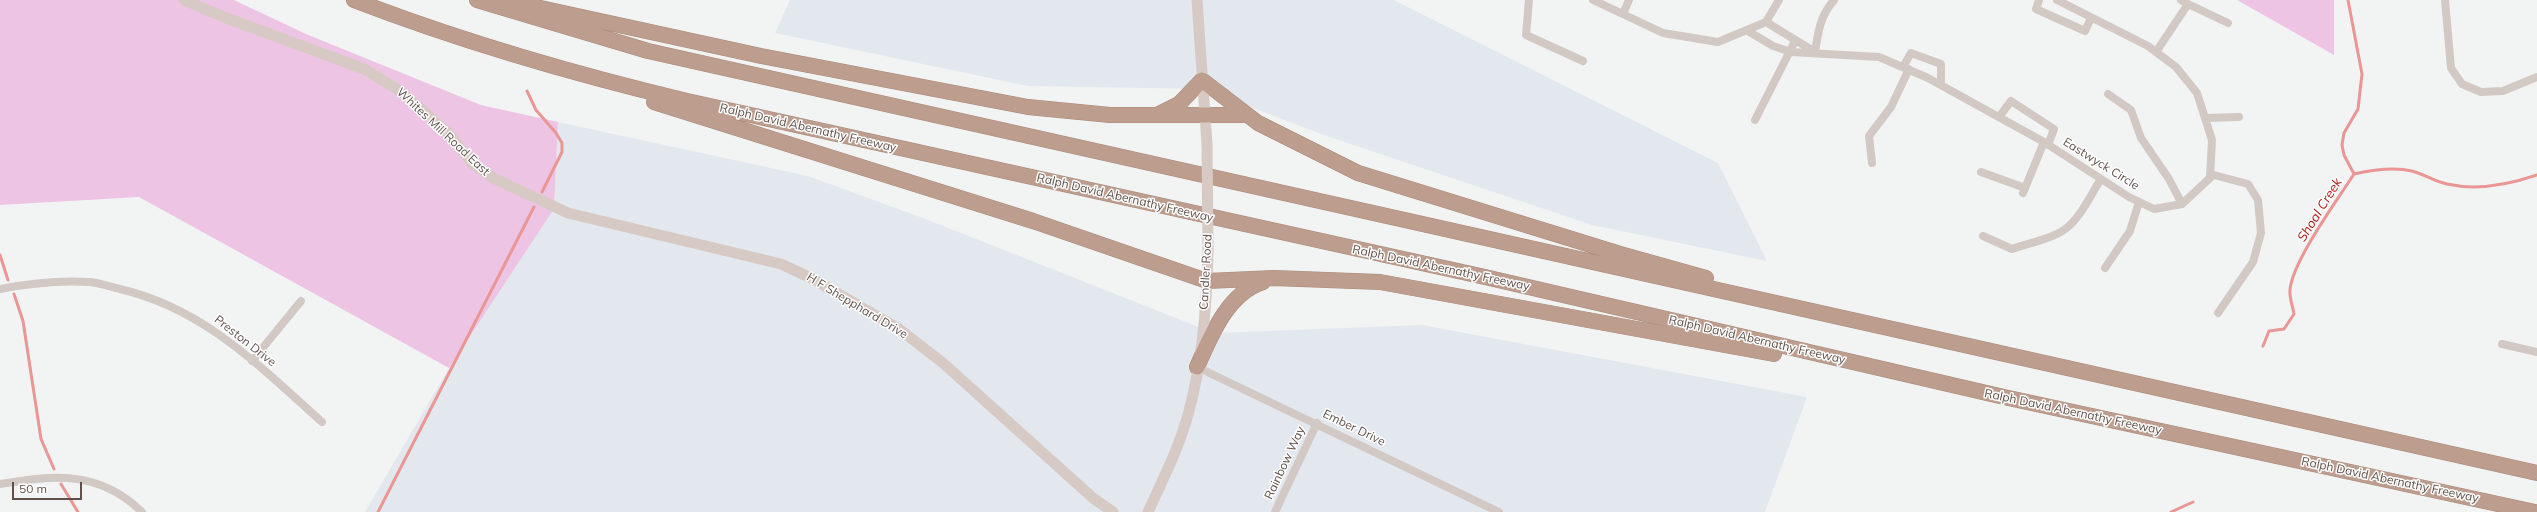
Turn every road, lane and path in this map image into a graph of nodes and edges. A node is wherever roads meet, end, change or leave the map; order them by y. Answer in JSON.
{"nodes":[{"id":1,"x":184,"y":0,"type":"edge"},
{"id":2,"x":354,"y":0,"type":"edge"},
{"id":3,"x":477,"y":0,"type":"edge"},
{"id":4,"x":506,"y":0,"type":"edge"},
{"id":5,"x":1197,"y":0,"type":"edge"},
{"id":6,"x":1529,"y":0,"type":"edge"},
{"id":7,"x":1592,"y":0,"type":"edge"},
{"id":8,"x":1629,"y":0,"type":"edge"},
{"id":9,"x":1779,"y":0,"type":"edge"},
{"id":10,"x":1834,"y":0,"type":"edge"},
{"id":11,"x":2039,"y":0,"type":"edge"},
{"id":12,"x":2057,"y":0,"type":"edge"},
{"id":13,"x":2181,"y":0,"type":"edge"},
{"id":14,"x":2445,"y":0,"type":"edge"},
{"id":15,"x":2188,"y":4,"type":"junction"},
{"id":16,"x":1623,"y":14,"type":"junction"},
{"id":17,"x":2092,"y":18,"type":"junction"},
{"id":18,"x":1766,"y":22,"type":"junction"},
{"id":19,"x":2228,"y":23,"type":"dead end"},
{"id":20,"x":1748,"y":30,"type":"junction"},
{"id":21,"x":1795,"y":41,"type":"junction"},
{"id":22,"x":1791,"y":52,"type":"junction"},
{"id":23,"x":2156,"y":52,"type":"junction"},
{"id":24,"x":1815,"y":53,"type":"junction"},
{"id":25,"x":516,"y":56,"type":"junction"},
{"id":26,"x":1583,"y":61,"type":"dead end"},
{"id":27,"x":1906,"y":68,"type":"junction"},
{"id":28,"x":2537,"y":77,"type":"edge"},
{"id":29,"x":1202,"y":80,"type":"junction"},
{"id":30,"x":1941,"y":84,"type":"junction"},
{"id":31,"x":2108,"y":94,"type":"dead end"},
{"id":32,"x":1204,"y":114,"type":"junction"},
{"id":33,"x":1157,"y":115,"type":"junction"},
{"id":34,"x":1246,"y":115,"type":"junction"},
{"id":35,"x":1999,"y":117,"type":"junction"},
{"id":36,"x":2239,"y":117,"type":"dead end"},
{"id":37,"x":2205,"y":118,"type":"junction"},
{"id":38,"x":1755,"y":120,"type":"dead end"},
{"id":39,"x":2046,"y":144,"type":"junction"},
{"id":40,"x":1872,"y":163,"type":"dead end"},
{"id":41,"x":1981,"y":172,"type":"dead end"},
{"id":42,"x":2210,"y":174,"type":"junction"},
{"id":43,"x":2101,"y":179,"type":"junction"},
{"id":44,"x":2139,"y":202,"type":"junction"},
{"id":45,"x":2182,"y":204,"type":"junction"},
{"id":46,"x":568,"y":213,"type":"joint"},
{"id":47,"x":1983,"y":236,"type":"dead end"},
{"id":48,"x":2104,"y":268,"type":"dead end"},
{"id":49,"x":1274,"y":278,"type":"junction"},
{"id":50,"x":1207,"y":282,"type":"junction"},
{"id":51,"x":0,"y":289,"type":"edge"},
{"id":52,"x":301,"y":300,"type":"dead end"},
{"id":53,"x":2218,"y":313,"type":"dead end"},
{"id":54,"x":1859,"y":320,"type":"junction"},
{"id":55,"x":2502,"y":344,"type":"dead end"},
{"id":56,"x":2537,"y":352,"type":"edge"},
{"id":57,"x":252,"y":361,"type":"junction"},
{"id":58,"x":1197,"y":367,"type":"junction"},
{"id":59,"x":2004,"y":397,"type":"junction"},
{"id":60,"x":322,"y":422,"type":"dead end"},
{"id":61,"x":1317,"y":424,"type":"junction"},
{"id":62,"x":2537,"y":473,"type":"edge"},
{"id":63,"x":0,"y":484,"type":"edge"},
{"id":64,"x":142,"y":512,"type":"edge"},
{"id":65,"x":1113,"y":512,"type":"edge"},
{"id":66,"x":1148,"y":512,"type":"edge"},
{"id":67,"x":1275,"y":512,"type":"edge"},
{"id":68,"x":1499,"y":512,"type":"edge"},
{"id":69,"x":2535,"y":512,"type":"edge"}],
"edges":[{"from":1,"to":46,"type":"street","name":"Whites Mill Road East"},
{"from":2,"to":25,"type":"highway","name":"Ralph David Abernathy Freeway"},
{"from":3,"to":54,"type":"highway"},
{"from":4,"to":33,"type":"highway"},
{"from":5,"to":29,"type":"street","name":"Candler Road"},
{"from":6,"to":26,"type":"street"},
{"from":7,"to":16,"type":"street"},
{"from":8,"to":16,"type":"street"},
{"from":9,"to":18,"type":"street"},
{"from":10,"to":24,"type":"street"},
{"from":11,"to":17,"type":"street"},
{"from":12,"to":17,"type":"street"},
{"from":13,"to":15,"type":"street"},
{"from":14,"to":28,"type":"street"},
{"from":15,"to":19,"type":"street"},
{"from":15,"to":23,"type":"street"},
{"from":16,"to":20,"type":"street"},
{"from":17,"to":23,"type":"street"},
{"from":18,"to":20,"type":"street"},
{"from":18,"to":21,"type":"street","name":"Eastwyck Circle"},
{"from":20,"to":22,"type":"street"},
{"from":21,"to":22,"type":"street"},
{"from":21,"to":24,"type":"street","name":"Eastwyck Circle"},
{"from":22,"to":24,"type":"street"},
{"from":22,"to":38,"type":"street"},
{"from":23,"to":37,"type":"street"},
{"from":24,"to":27,"type":"street","name":"Eastwyck Circle"},
{"from":25,"to":50,"type":"highway"},
{"from":25,"to":59,"type":"highway","name":"Ralph David Abernathy Freeway"},
{"from":27,"to":30,"type":"street","name":"Eastwyck Circle"},
{"from":27,"to":30,"type":"street"},
{"from":27,"to":40,"type":"street"},
{"from":29,"to":32,"type":"street","name":"Candler Road"},
{"from":29,"to":33,"type":"highway"},
{"from":29,"to":34,"type":"highway"},
{"from":30,"to":35,"type":"street","name":"Eastwyck Circle"},
{"from":31,"to":45,"type":"street"},
{"from":32,"to":33,"type":"highway"},
{"from":32,"to":34,"type":"highway"},
{"from":32,"to":50,"type":"street","name":"Candler Road","bridge":true},
{"from":34,"to":54,"type":"highway"},
{"from":35,"to":39,"type":"street","name":"Eastwyck Circle"},
{"from":35,"to":39,"type":"street"},
{"from":36,"to":37,"type":"street"},
{"from":37,"to":42,"type":"street"},
{"from":39,"to":41,"type":"street"},
{"from":39,"to":43,"type":"street","name":"Eastwyck Circle"},
{"from":42,"to":45,"type":"street"},
{"from":42,"to":53,"type":"street"},
{"from":43,"to":44,"type":"street","name":"Eastwyck Circle"},
{"from":43,"to":47,"type":"street"},
{"from":44,"to":45,"type":"street","name":"Eastwyck Circle"},
{"from":44,"to":48,"type":"street"},
{"from":46,"to":65,"type":"street","name":"H F Shepphard Drive"},
{"from":49,"to":50,"type":"highway"},
{"from":49,"to":58,"type":"highway"},
{"from":49,"to":59,"type":"highway"},
{"from":50,"to":58,"type":"street","name":"Candler Road"},
{"from":51,"to":57,"type":"street","name":"Preston Drive"},
{"from":52,"to":57,"type":"street"},
{"from":54,"to":62,"type":"highway"},
{"from":55,"to":56,"type":"street"},
{"from":57,"to":60,"type":"street","name":"Preston Drive"},
{"from":58,"to":61,"type":"street","name":"Ember Drive"},
{"from":58,"to":66,"type":"street","name":"Candler Road"},
{"from":59,"to":69,"type":"highway","name":"Ralph David Abernathy Freeway"},
{"from":61,"to":67,"type":"street","name":"Rainbow Way"},
{"from":61,"to":68,"type":"street","name":"Ember Drive"},
{"from":63,"to":64,"type":"street"}]}
